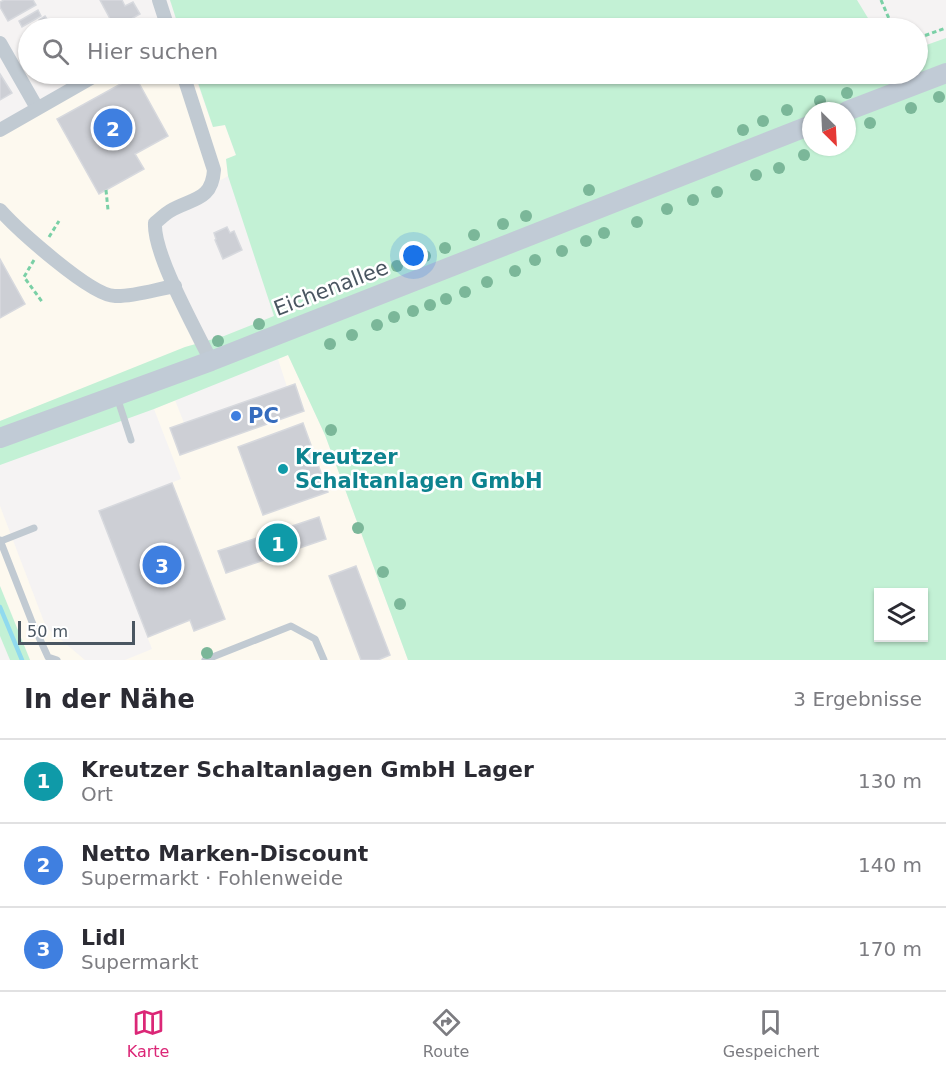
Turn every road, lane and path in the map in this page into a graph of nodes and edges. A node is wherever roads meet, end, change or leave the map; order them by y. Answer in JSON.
{"nodes":[{"id":1,"x":159,"y":0,"type":"edge"},
{"id":2,"x":881,"y":0,"type":"edge"},
{"id":3,"x":165,"y":18,"type":"edge"},
{"id":4,"x":889,"y":18,"type":"edge"},
{"id":5,"x":946,"y":28,"type":"edge"},
{"id":6,"x":928,"y":34,"type":"edge"},
{"id":7,"x":0,"y":43,"type":"edge"},
{"id":8,"x":946,"y":73,"type":"edge"},
{"id":9,"x":18,"y":75,"type":"edge"},
{"id":10,"x":928,"y":80,"type":"edge"},
{"id":11,"x":23,"y":84,"type":"edge"},
{"id":12,"x":80,"y":84,"type":"edge"},
{"id":13,"x":186,"y":84,"type":"edge"},
{"id":14,"x":917,"y":84,"type":"edge"},
{"id":15,"x":37,"y":108,"type":"junction"},
{"id":16,"x":856,"y":108,"type":"edge"},
{"id":17,"x":802,"y":129,"type":"edge"},
{"id":18,"x":0,"y":130,"type":"edge"},
{"id":19,"x":106,"y":190,"type":"dead end"},
{"id":20,"x":0,"y":210,"type":"edge"},
{"id":21,"x":108,"y":210,"type":"dead end"},
{"id":22,"x":175,"y":286,"type":"junction"},
{"id":23,"x":211,"y":361,"type":"junction"},
{"id":24,"x":117,"y":395,"type":"junction"},
{"id":25,"x":0,"y":438,"type":"edge"},
{"id":26,"x":131,"y":440,"type":"dead end"},
{"id":27,"x":34,"y":528,"type":"dead end"},
{"id":28,"x":0,"y":540,"type":"edge"},
{"id":29,"x":57,"y":660,"type":"edge"},
{"id":30,"x":204,"y":660,"type":"edge"},
{"id":31,"x":324,"y":660,"type":"edge"}],
"edges":[{"from":1,"to":3,"type":"street"},
{"from":2,"to":4,"type":"path"},
{"from":5,"to":6,"type":"path"},
{"from":7,"to":9,"type":"street"},
{"from":8,"to":10,"type":"street"},
{"from":11,"to":15,"type":"street"},
{"from":12,"to":15,"type":"street"},
{"from":13,"to":22,"type":"street"},
{"from":14,"to":16,"type":"street"},
{"from":15,"to":18,"type":"street"},
{"from":17,"to":23,"type":"street","name":"Eichenallee"},
{"from":19,"to":21,"type":"path"},
{"from":20,"to":22,"type":"street"},
{"from":22,"to":23,"type":"street"},
{"from":23,"to":24,"type":"street","name":"Eichenallee"},
{"from":24,"to":25,"type":"street","name":"Eichenallee"},
{"from":24,"to":26,"type":"lane"},
{"from":27,"to":28,"type":"lane"},
{"from":28,"to":29,"type":"lane"},
{"from":30,"to":31,"type":"lane"}]}
